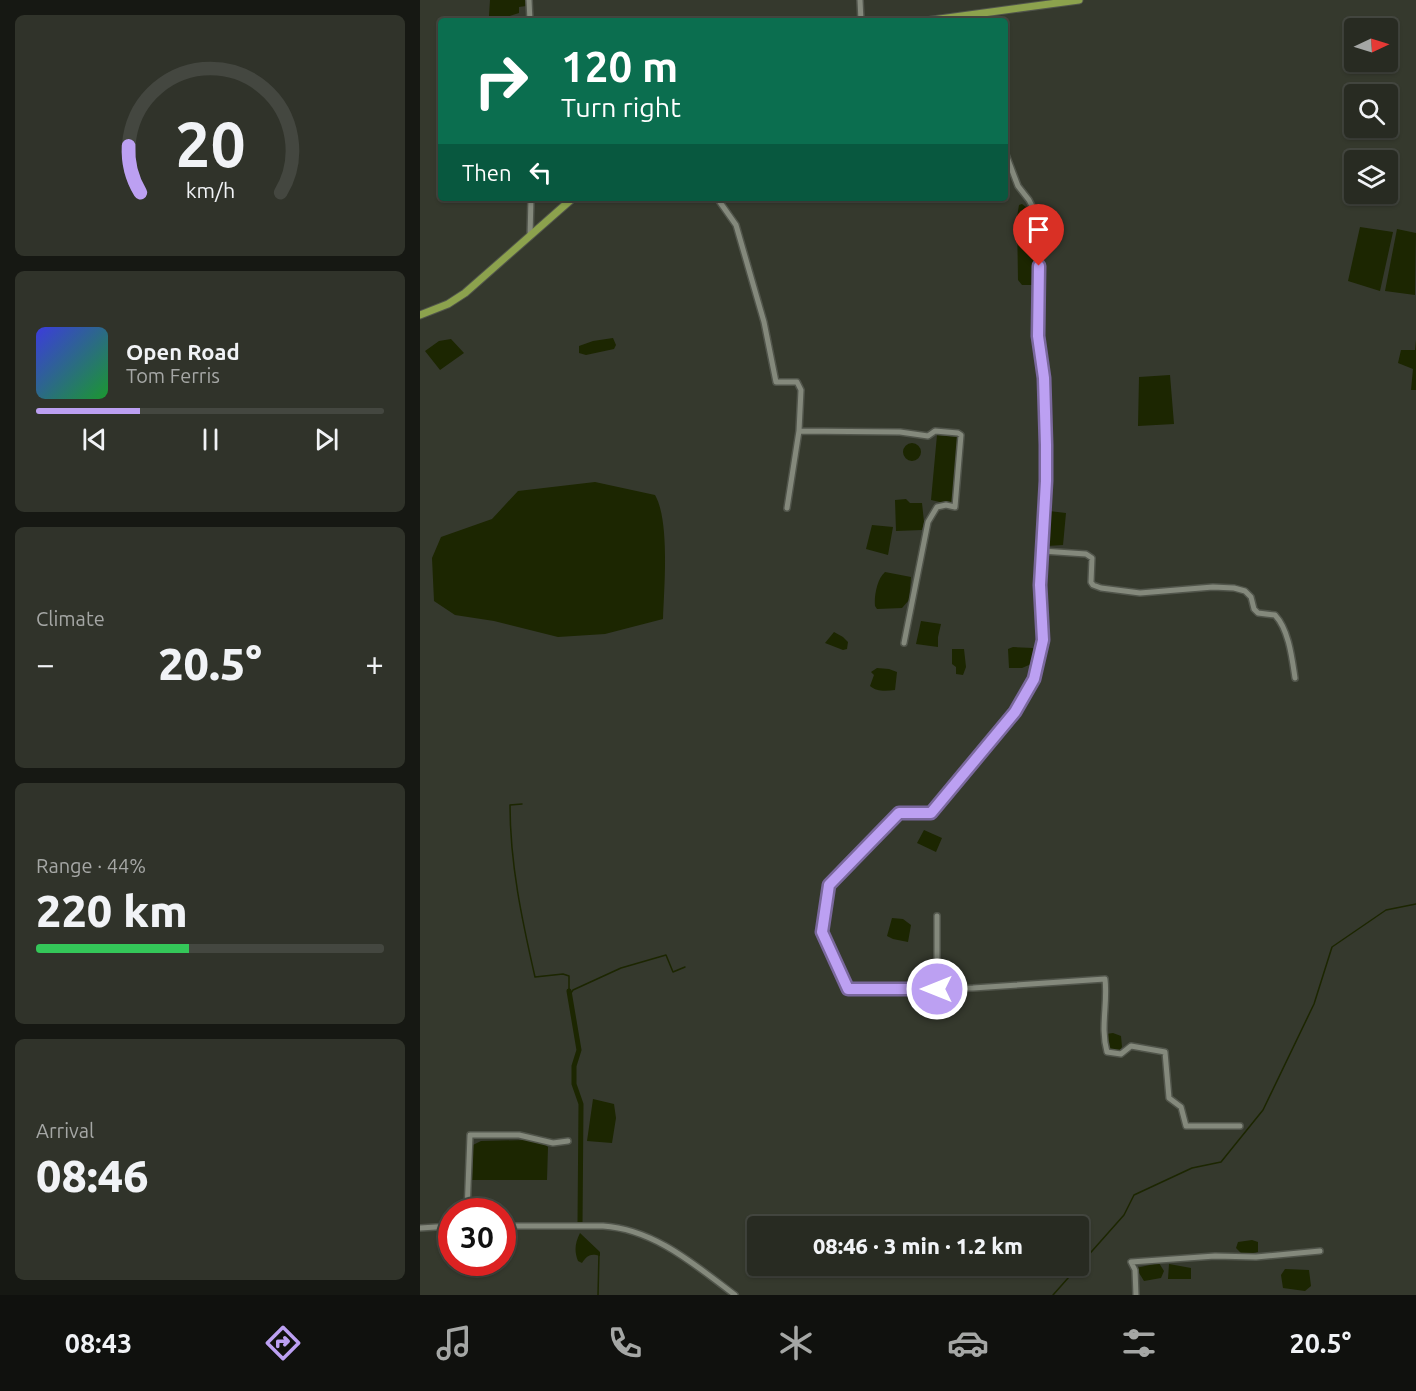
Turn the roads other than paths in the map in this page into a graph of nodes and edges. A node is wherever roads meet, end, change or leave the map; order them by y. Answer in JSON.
{"nodes":[{"id":1,"x":529,"y":0,"type":"edge"},
{"id":2,"x":860,"y":0,"type":"edge"},
{"id":3,"x":1079,"y":0,"type":"edge"},
{"id":4,"x":530,"y":18,"type":"edge"},
{"id":5,"x":861,"y":18,"type":"edge"},
{"id":6,"x":963,"y":18,"type":"edge"},
{"id":7,"x":1008,"y":160,"type":"edge"},
{"id":8,"x":531,"y":201,"type":"edge"},
{"id":9,"x":570,"y":201,"type":"edge"},
{"id":10,"x":719,"y":201,"type":"edge"},
{"id":11,"x":530,"y":236,"type":"junction"},
{"id":12,"x":420,"y":315,"type":"edge"},
{"id":13,"x":799,"y":431,"type":"junction"},
{"id":14,"x":787,"y":508,"type":"dead end"},
{"id":15,"x":1042,"y":552,"type":"junction"},
{"id":16,"x":904,"y":643,"type":"dead end"},
{"id":17,"x":1295,"y":678,"type":"dead end"},
{"id":18,"x":937,"y":916,"type":"dead end"},
{"id":19,"x":937,"y":989,"type":"junction"},
{"id":20,"x":1240,"y":1126,"type":"dead end"},
{"id":21,"x":568,"y":1141,"type":"dead end"},
{"id":22,"x":467,"y":1198,"type":"edge"},
{"id":23,"x":516,"y":1226,"type":"edge"},
{"id":24,"x":438,"y":1227,"type":"edge"},
{"id":25,"x":420,"y":1228,"type":"edge"},
{"id":26,"x":1320,"y":1251,"type":"dead end"},
{"id":27,"x":735,"y":1295,"type":"edge"},
{"id":28,"x":1136,"y":1295,"type":"edge"}],
"edges":[{"from":1,"to":4,"type":"street"},
{"from":2,"to":5,"type":"street"},
{"from":3,"to":6,"type":"main road"},
{"from":7,"to":15,"type":"street"},
{"from":8,"to":11,"type":"street"},
{"from":9,"to":11,"type":"main road"},
{"from":10,"to":13,"type":"street"},
{"from":11,"to":12,"type":"main road"},
{"from":13,"to":14,"type":"street"},
{"from":13,"to":16,"type":"street"},
{"from":15,"to":17,"type":"street"},
{"from":15,"to":19,"type":"street"},
{"from":18,"to":19,"type":"street"},
{"from":19,"to":20,"type":"street"},
{"from":21,"to":22,"type":"street"},
{"from":23,"to":27,"type":"street"},
{"from":24,"to":25,"type":"street"},
{"from":26,"to":28,"type":"street"}]}
